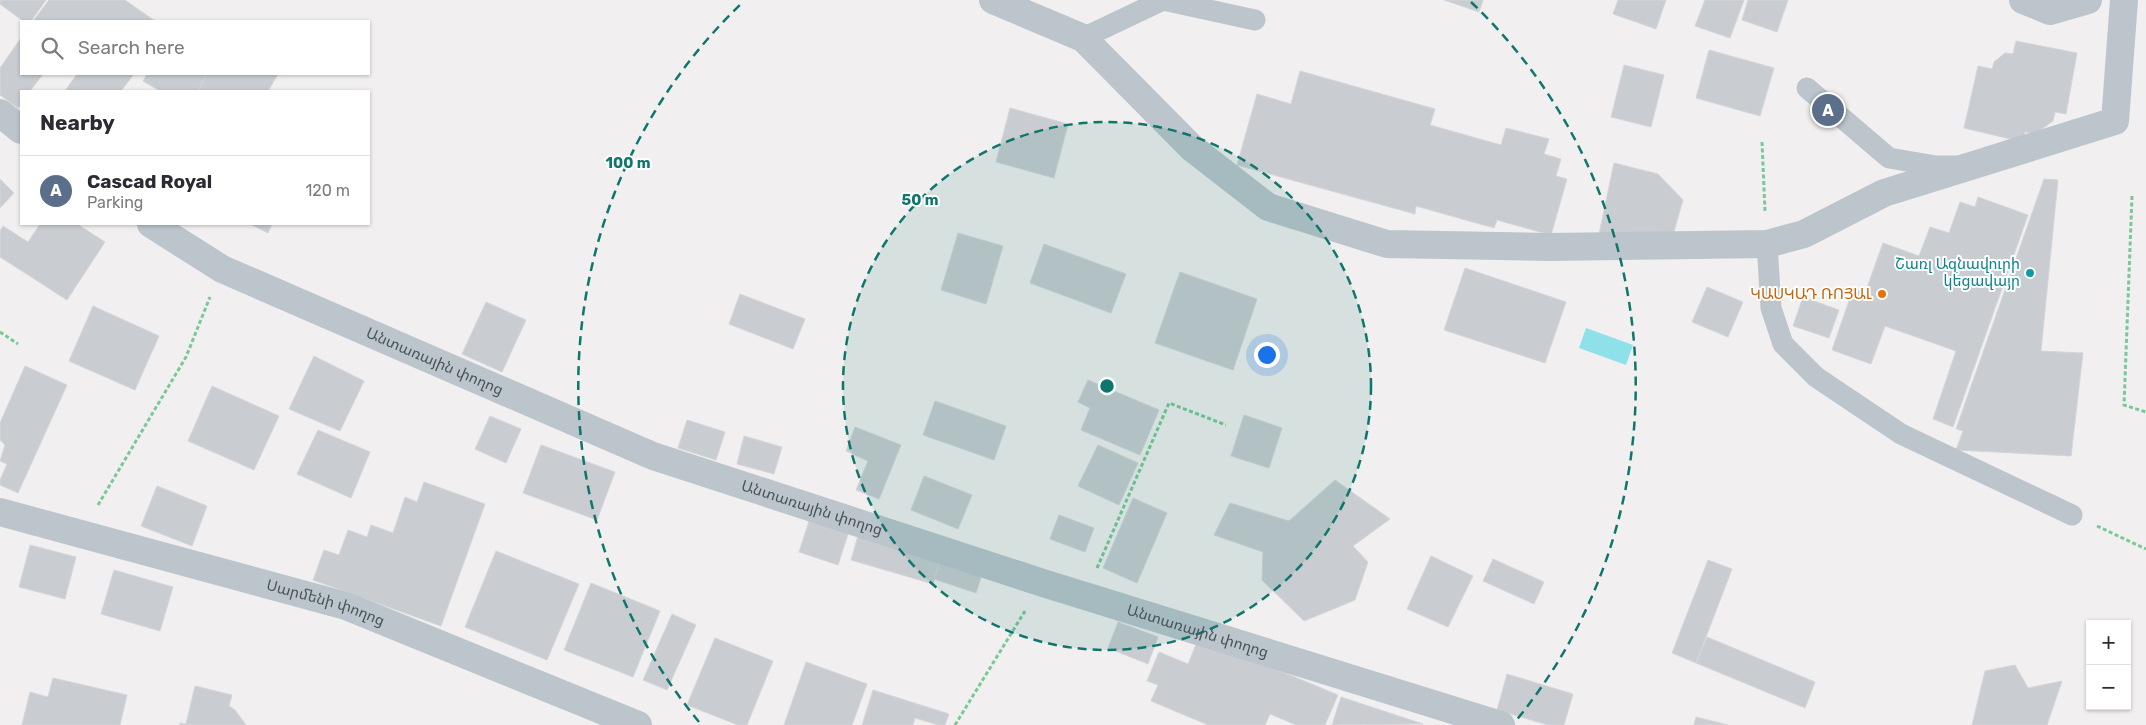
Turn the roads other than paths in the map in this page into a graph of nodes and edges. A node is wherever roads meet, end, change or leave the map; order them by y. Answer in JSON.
{"nodes":[{"id":1,"x":993,"y":0,"type":"edge"},
{"id":2,"x":2023,"y":0,"type":"edge"},
{"id":3,"x":2088,"y":0,"type":"edge"},
{"id":4,"x":2124,"y":0,"type":"edge"},
{"id":5,"x":1255,"y":20,"type":"dead end"},
{"id":6,"x":1083,"y":38,"type":"junction"},
{"id":7,"x":1807,"y":88,"type":"dead end"},
{"id":8,"x":0,"y":113,"type":"edge"},
{"id":9,"x":20,"y":129,"type":"edge"},
{"id":10,"x":1969,"y":166,"type":"junction"},
{"id":11,"x":153,"y":225,"type":"edge"},
{"id":12,"x":1767,"y":244,"type":"junction"},
{"id":13,"x":0,"y":512,"type":"edge"},
{"id":14,"x":2072,"y":515,"type":"road end"},
{"id":15,"x":638,"y":725,"type":"edge"},
{"id":16,"x":1501,"y":725,"type":"edge"}],
"edges":[{"from":1,"to":6,"type":"street"},
{"from":2,"to":3,"type":"street"},
{"from":4,"to":10,"type":"street"},
{"from":5,"to":6,"type":"lane"},
{"from":6,"to":12,"type":"street"},
{"from":7,"to":10,"type":"lane"},
{"from":8,"to":9,"type":"street"},
{"from":10,"to":12,"type":"street"},
{"from":11,"to":16,"type":"street","name":"Անտառային փողոց"},
{"from":12,"to":14,"type":"lane"},
{"from":13,"to":15,"type":"street","name":"Սարմենի փողոց"}]}
